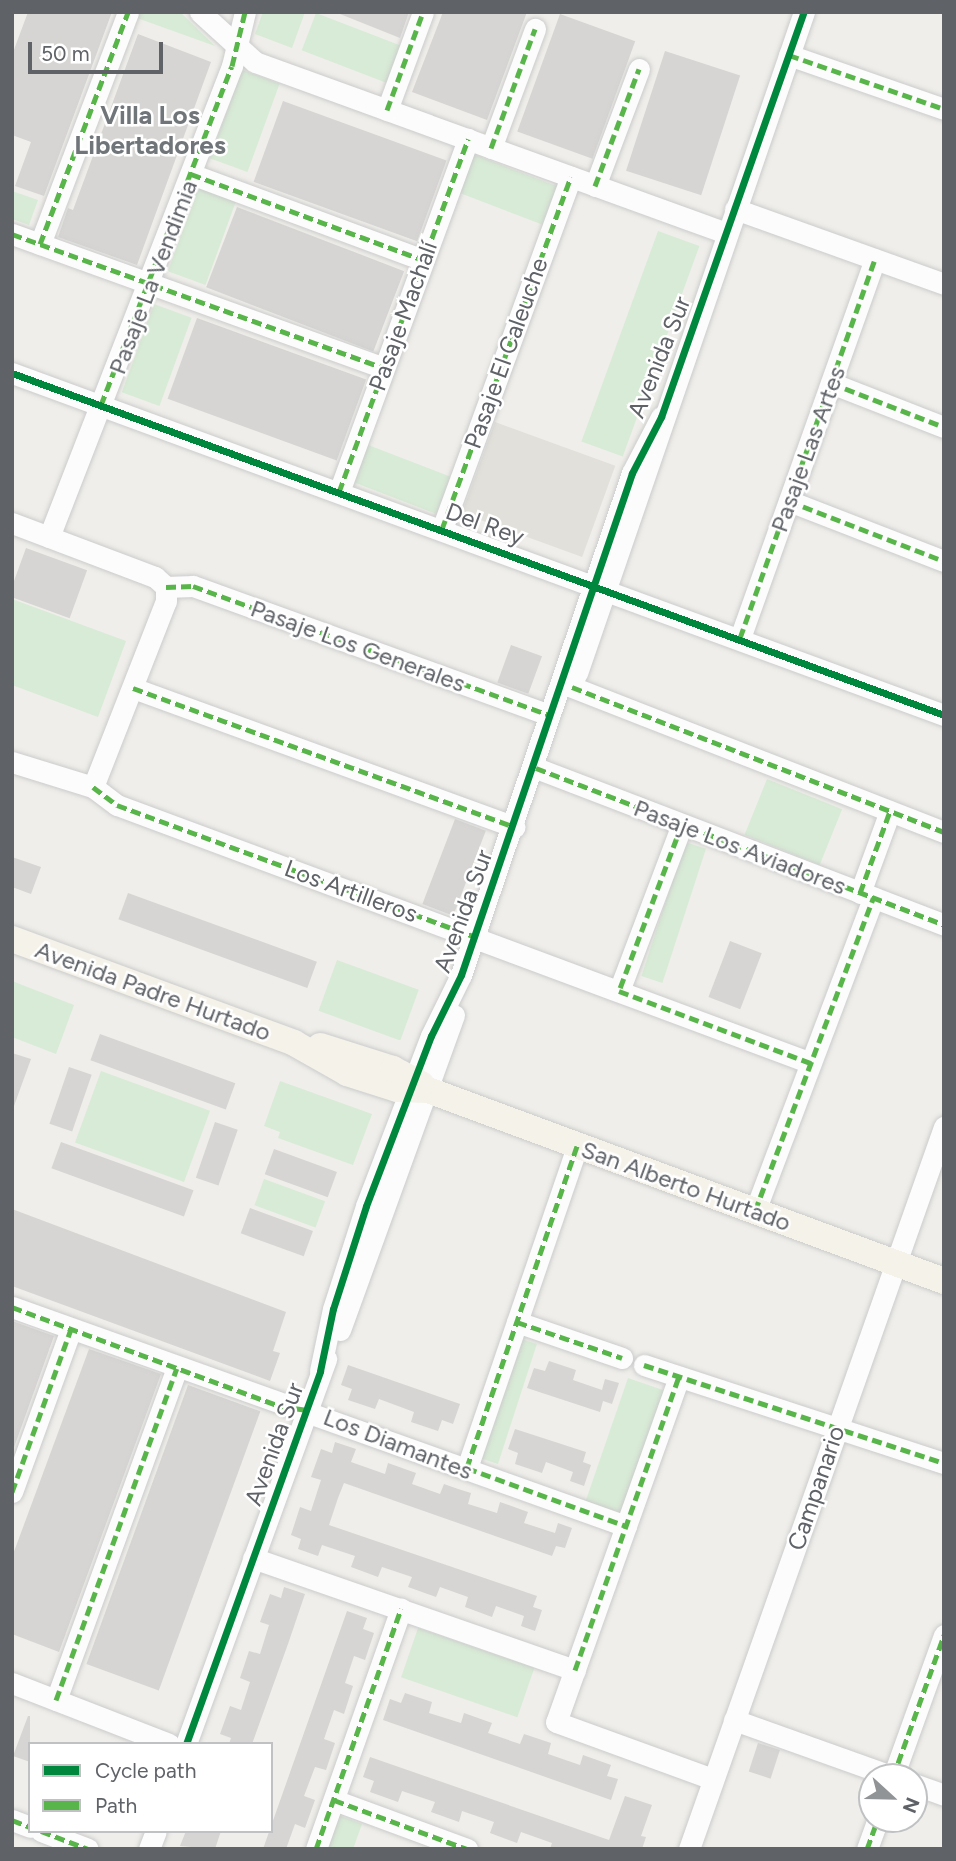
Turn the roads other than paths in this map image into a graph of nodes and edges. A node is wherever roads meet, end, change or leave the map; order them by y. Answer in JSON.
{"nodes":[{"id":1,"x":128,"y":12,"type":"edge"},
{"id":2,"x":200,"y":12,"type":"edge"},
{"id":3,"x":245,"y":12,"type":"edge"},
{"id":4,"x":423,"y":12,"type":"edge"},
{"id":5,"x":803,"y":13,"type":"edge"},
{"id":6,"x":535,"y":30,"type":"dead end"},
{"id":7,"x":236,"y":48,"type":"junction"},
{"id":8,"x":789,"y":55,"type":"junction"},
{"id":9,"x":639,"y":69,"type":"dead end"},
{"id":10,"x":944,"y":109,"type":"edge"},
{"id":11,"x":387,"y":110,"type":"junction"},
{"id":12,"x":468,"y":139,"type":"junction"},
{"id":13,"x":491,"y":148,"type":"junction"},
{"id":14,"x":191,"y":174,"type":"junction"},
{"id":15,"x":570,"y":177,"type":"junction"},
{"id":16,"x":595,"y":186,"type":"junction"},
{"id":17,"x":735,"y":209,"type":"junction"},
{"id":18,"x":726,"y":233,"type":"junction"},
{"id":19,"x":12,"y":234,"type":"edge"},
{"id":20,"x":40,"y":244,"type":"junction"},
{"id":21,"x":875,"y":259,"type":"junction"},
{"id":22,"x":424,"y":260,"type":"junction"},
{"id":23,"x":150,"y":283,"type":"junction"},
{"id":24,"x":944,"y":284,"type":"edge"},
{"id":25,"x":384,"y":368,"type":"junction"},
{"id":26,"x":12,"y":373,"type":"edge"},
{"id":27,"x":831,"y":383,"type":"junction"},
{"id":28,"x":100,"y":405,"type":"junction"},
{"id":29,"x":944,"y":427,"type":"edge"},
{"id":30,"x":338,"y":492,"type":"junction"},
{"id":31,"x":789,"y":501,"type":"junction"},
{"id":32,"x":12,"y":523,"type":"edge"},
{"id":33,"x":442,"y":529,"type":"junction"},
{"id":34,"x":49,"y":537,"type":"junction"},
{"id":35,"x":944,"y":561,"type":"edge"},
{"id":36,"x":600,"y":586,"type":"junction"},
{"id":37,"x":166,"y":587,"type":"junction"},
{"id":38,"x":740,"y":638,"type":"junction"},
{"id":39,"x":572,"y":687,"type":"junction"},
{"id":40,"x":133,"y":688,"type":"junction"},
{"id":41,"x":548,"y":715,"type":"junction"},
{"id":42,"x":944,"y":715,"type":"edge"},
{"id":43,"x":12,"y":762,"type":"edge"},
{"id":44,"x":536,"y":768,"type":"junction"},
{"id":45,"x":93,"y":787,"type":"junction"},
{"id":46,"x":890,"y":811,"type":"junction"},
{"id":47,"x":682,"y":824,"type":"junction"},
{"id":48,"x":514,"y":827,"type":"junction"},
{"id":49,"x":944,"y":832,"type":"edge"},
{"id":50,"x":867,"y":895,"type":"junction"},
{"id":51,"x":944,"y":925,"type":"edge"},
{"id":52,"x":475,"y":937,"type":"junction"},
{"id":53,"x":12,"y":939,"type":"edge"},
{"id":54,"x":619,"y":991,"type":"junction"},
{"id":55,"x":811,"y":1063,"type":"junction"},
{"id":56,"x":418,"y":1087,"type":"junction"},
{"id":57,"x":944,"y":1127,"type":"edge"},
{"id":58,"x":577,"y":1146,"type":"junction"},
{"id":59,"x":755,"y":1211,"type":"junction"},
{"id":60,"x":895,"y":1263,"type":"junction"},
{"id":61,"x":944,"y":1281,"type":"edge"},
{"id":62,"x":12,"y":1307,"type":"edge"},
{"id":63,"x":517,"y":1322,"type":"junction"},
{"id":64,"x":71,"y":1329,"type":"junction"},
{"id":65,"x":622,"y":1358,"type":"dead end"},
{"id":66,"x":643,"y":1365,"type":"dead end"},
{"id":67,"x":177,"y":1368,"type":"junction"},
{"id":68,"x":680,"y":1377,"type":"junction"},
{"id":69,"x":306,"y":1410,"type":"junction"},
{"id":70,"x":837,"y":1428,"type":"junction"},
{"id":71,"x":944,"y":1463,"type":"edge"},
{"id":72,"x":467,"y":1468,"type":"junction"},
{"id":73,"x":12,"y":1492,"type":"edge"},
{"id":74,"x":626,"y":1526,"type":"junction"},
{"id":75,"x":253,"y":1558,"type":"junction"},
{"id":76,"x":401,"y":1609,"type":"junction"},
{"id":77,"x":944,"y":1634,"type":"edge"},
{"id":78,"x":575,"y":1670,"type":"junction"},
{"id":79,"x":12,"y":1683,"type":"edge"},
{"id":80,"x":56,"y":1700,"type":"junction"},
{"id":81,"x":734,"y":1720,"type":"junction"},
{"id":82,"x":164,"y":1742,"type":"edge"},
{"id":83,"x":187,"y":1742,"type":"edge"},
{"id":84,"x":899,"y":1763,"type":"edge"},
{"id":85,"x":858,"y":1764,"type":"edge"},
{"id":86,"x":713,"y":1779,"type":"junction"},
{"id":87,"x":334,"y":1800,"type":"junction"},
{"id":88,"x":46,"y":1833,"type":"edge"},
{"id":89,"x":88,"y":1849,"type":"edge"},
{"id":90,"x":316,"y":1849,"type":"edge"},
{"id":91,"x":467,"y":1849,"type":"edge"},
{"id":92,"x":688,"y":1849,"type":"edge"}],
"edges":[{"from":1,"to":20,"type":"street"},
{"from":2,"to":7,"type":"street"},
{"from":3,"to":7,"type":"street","name":"Pasaje La Vendimia"},
{"from":4,"to":11,"type":"street"},
{"from":5,"to":8,"type":"street","name":"Avenida Sur"},
{"from":6,"to":13,"type":"street"},
{"from":7,"to":11,"type":"street"},
{"from":7,"to":14,"type":"street","name":"Pasaje La Vendimia"},
{"from":8,"to":10,"type":"street"},
{"from":8,"to":17,"type":"street","name":"Avenida Sur"},
{"from":9,"to":16,"type":"street"},
{"from":11,"to":12,"type":"street"},
{"from":12,"to":13,"type":"street"},
{"from":12,"to":22,"type":"street","name":"Pasaje Machalí"},
{"from":13,"to":15,"type":"street"},
{"from":14,"to":22,"type":"street"},
{"from":14,"to":23,"type":"street","name":"Pasaje La Vendimia"},
{"from":15,"to":16,"type":"street"},
{"from":15,"to":33,"type":"street","name":"Pasaje El Caleuche"},
{"from":16,"to":18,"type":"street"},
{"from":17,"to":18,"type":"street","name":"Avenida Sur"},
{"from":17,"to":21,"type":"street"},
{"from":18,"to":36,"type":"street","name":"Avenida Sur"},
{"from":19,"to":20,"type":"street"},
{"from":20,"to":23,"type":"street"},
{"from":21,"to":24,"type":"street"},
{"from":21,"to":27,"type":"street","name":"Pasaje Las Artes"},
{"from":22,"to":25,"type":"street","name":"Pasaje Machalí"},
{"from":23,"to":25,"type":"street"},
{"from":23,"to":28,"type":"street","name":"Pasaje La Vendimia"},
{"from":25,"to":30,"type":"street","name":"Pasaje Machalí"},
{"from":26,"to":28,"type":"street","name":"Del Rey"},
{"from":27,"to":29,"type":"street"},
{"from":27,"to":31,"type":"street","name":"Pasaje Las Artes"},
{"from":28,"to":30,"type":"street","name":"Del Rey"},
{"from":28,"to":34,"type":"street","name":"Pasaje La Vendimia"},
{"from":30,"to":33,"type":"street","name":"Del Rey"},
{"from":31,"to":35,"type":"street"},
{"from":31,"to":38,"type":"street","name":"Pasaje Las Artes"},
{"from":32,"to":34,"type":"street"},
{"from":33,"to":36,"type":"street","name":"Del Rey"},
{"from":34,"to":37,"type":"street"},
{"from":36,"to":38,"type":"street","name":"Del Rey"},
{"from":36,"to":39,"type":"street","name":"Avenida Sur"},
{"from":36,"to":41,"type":"street","name":"Avenida Sur"},
{"from":37,"to":40,"type":"street"},
{"from":37,"to":41,"type":"street","name":"Pasaje Los Generales"},
{"from":38,"to":42,"type":"street","name":"Del Rey"},
{"from":39,"to":44,"type":"street","name":"Avenida Sur"},
{"from":39,"to":46,"type":"street"},
{"from":40,"to":45,"type":"street"},
{"from":40,"to":48,"type":"street"},
{"from":41,"to":44,"type":"street","name":"Avenida Sur"},
{"from":43,"to":45,"type":"street","name":"Los Artilleros"},
{"from":44,"to":47,"type":"street","name":"Pasaje Los Aviadores"},
{"from":44,"to":48,"type":"street","name":"Avenida Sur"},
{"from":45,"to":52,"type":"street","name":"Los Artilleros"},
{"from":46,"to":49,"type":"street"},
{"from":46,"to":50,"type":"street"},
{"from":47,"to":50,"type":"street","name":"Pasaje Los Aviadores"},
{"from":47,"to":54,"type":"street"},
{"from":48,"to":52,"type":"street","name":"Avenida Sur"},
{"from":50,"to":51,"type":"street","name":"Pasaje Los Aviadores"},
{"from":50,"to":55,"type":"street"},
{"from":52,"to":54,"type":"street","name":"Los Artilleros"},
{"from":52,"to":56,"type":"street","name":"Avenida Sur"},
{"from":53,"to":56,"type":"main road","name":"Avenida Padre Hurtado"},
{"from":54,"to":55,"type":"street","name":"Los Artilleros"},
{"from":55,"to":59,"type":"street"},
{"from":56,"to":58,"type":"main road","name":"San Alberto Hurtado"},
{"from":56,"to":69,"type":"street","name":"Avenida Sur"},
{"from":57,"to":60,"type":"street","name":"Campanario"},
{"from":58,"to":59,"type":"main road","name":"San Alberto Hurtado"},
{"from":58,"to":63,"type":"street"},
{"from":59,"to":60,"type":"main road","name":"San Alberto Hurtado"},
{"from":60,"to":61,"type":"main road","name":"San Alberto Hurtado"},
{"from":60,"to":70,"type":"street","name":"Campanario"},
{"from":62,"to":64,"type":"street","name":"Los Diamantes"},
{"from":63,"to":65,"type":"street"},
{"from":63,"to":72,"type":"street"},
{"from":64,"to":67,"type":"street","name":"Los Diamantes"},
{"from":64,"to":73,"type":"street"},
{"from":66,"to":68,"type":"street"},
{"from":67,"to":69,"type":"street","name":"Los Diamantes"},
{"from":67,"to":80,"type":"street"},
{"from":68,"to":70,"type":"street"},
{"from":68,"to":74,"type":"street"},
{"from":69,"to":72,"type":"street","name":"Los Diamantes"},
{"from":69,"to":75,"type":"street","name":"Avenida Sur"},
{"from":70,"to":71,"type":"street"},
{"from":70,"to":81,"type":"street","name":"Campanario"},
{"from":72,"to":74,"type":"street","name":"Los Diamantes"},
{"from":74,"to":78,"type":"street"},
{"from":75,"to":76,"type":"street"},
{"from":75,"to":83,"type":"street","name":"Avenida Sur"},
{"from":76,"to":78,"type":"street"},
{"from":76,"to":87,"type":"street"},
{"from":77,"to":84,"type":"street"},
{"from":78,"to":86,"type":"street"},
{"from":79,"to":80,"type":"street"},
{"from":80,"to":82,"type":"street"},
{"from":81,"to":85,"type":"street"},
{"from":81,"to":86,"type":"street","name":"Campanario"},
{"from":86,"to":92,"type":"street","name":"Campanario"},
{"from":87,"to":90,"type":"street"},
{"from":87,"to":91,"type":"street"},
{"from":88,"to":89,"type":"street"}]}
